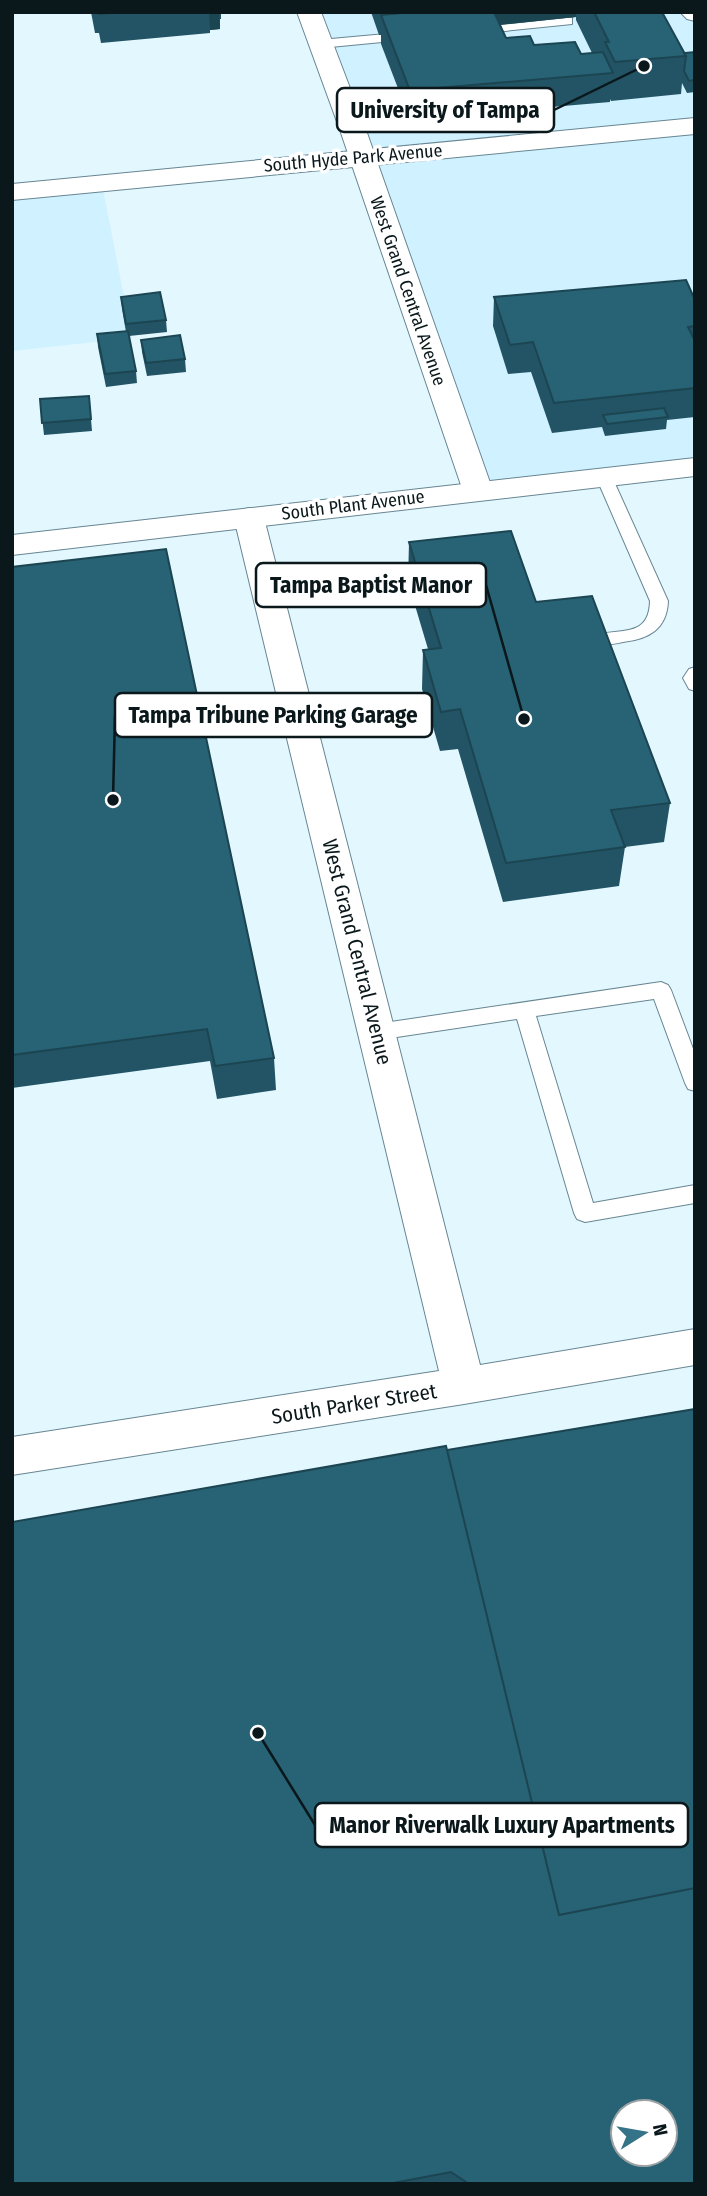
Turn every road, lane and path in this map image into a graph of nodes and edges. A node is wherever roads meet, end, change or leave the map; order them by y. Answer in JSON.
{"nodes":[{"id":1,"x":309,"y":12,"type":"edge"},
{"id":2,"x":567,"y":21,"type":"dead end"},
{"id":3,"x":462,"y":31,"type":"edge"},
{"id":4,"x":424,"y":35,"type":"edge"},
{"id":5,"x":320,"y":44,"type":"junction"},
{"id":6,"x":695,"y":126,"type":"edge"},
{"id":7,"x":362,"y":157,"type":"junction"},
{"id":8,"x":12,"y":192,"type":"edge"},
{"id":9,"x":694,"y":468,"type":"edge"},
{"id":10,"x":604,"y":477,"type":"junction"},
{"id":11,"x":478,"y":491,"type":"junction"},
{"id":12,"x":249,"y":518,"type":"junction"},
{"id":13,"x":12,"y":545,"type":"edge"},
{"id":14,"x":601,"y":639,"type":"edge"},
{"id":15,"x":695,"y":673,"type":"edge"},
{"id":16,"x":695,"y":685,"type":"edge"},
{"id":17,"x":524,"y":1009,"type":"junction"},
{"id":18,"x":377,"y":1032,"type":"junction"},
{"id":19,"x":695,"y":1083,"type":"edge"},
{"id":20,"x":695,"y":1195,"type":"edge"},
{"id":21,"x":695,"y":1347,"type":"edge"},
{"id":22,"x":464,"y":1386,"type":"junction"},
{"id":23,"x":12,"y":1456,"type":"edge"}],
"edges":[{"from":1,"to":5,"type":"street","name":"West Grand Central Avenue"},
{"from":2,"to":3,"type":"lane"},
{"from":4,"to":5,"type":"lane"},
{"from":5,"to":7,"type":"street","name":"West Grand Central Avenue"},
{"from":6,"to":7,"type":"street","name":"South Hyde Park Avenue"},
{"from":7,"to":8,"type":"street","name":"South Hyde Park Avenue"},
{"from":7,"to":11,"type":"street","name":"West Grand Central Avenue"},
{"from":9,"to":10,"type":"street","name":"South Plant Avenue"},
{"from":10,"to":11,"type":"street","name":"South Plant Avenue"},
{"from":10,"to":14,"type":"lane"},
{"from":11,"to":12,"type":"street","name":"South Plant Avenue"},
{"from":12,"to":13,"type":"street","name":"South Plant Avenue"},
{"from":12,"to":18,"type":"street","name":"West Grand Central Avenue"},
{"from":15,"to":16,"type":"lane"},
{"from":17,"to":18,"type":"lane"},
{"from":17,"to":19,"type":"lane"},
{"from":17,"to":20,"type":"lane"},
{"from":18,"to":22,"type":"street","name":"West Grand Central Avenue"},
{"from":21,"to":22,"type":"street","name":"South Parker Street"},
{"from":22,"to":23,"type":"street","name":"South Parker Street"}]}
